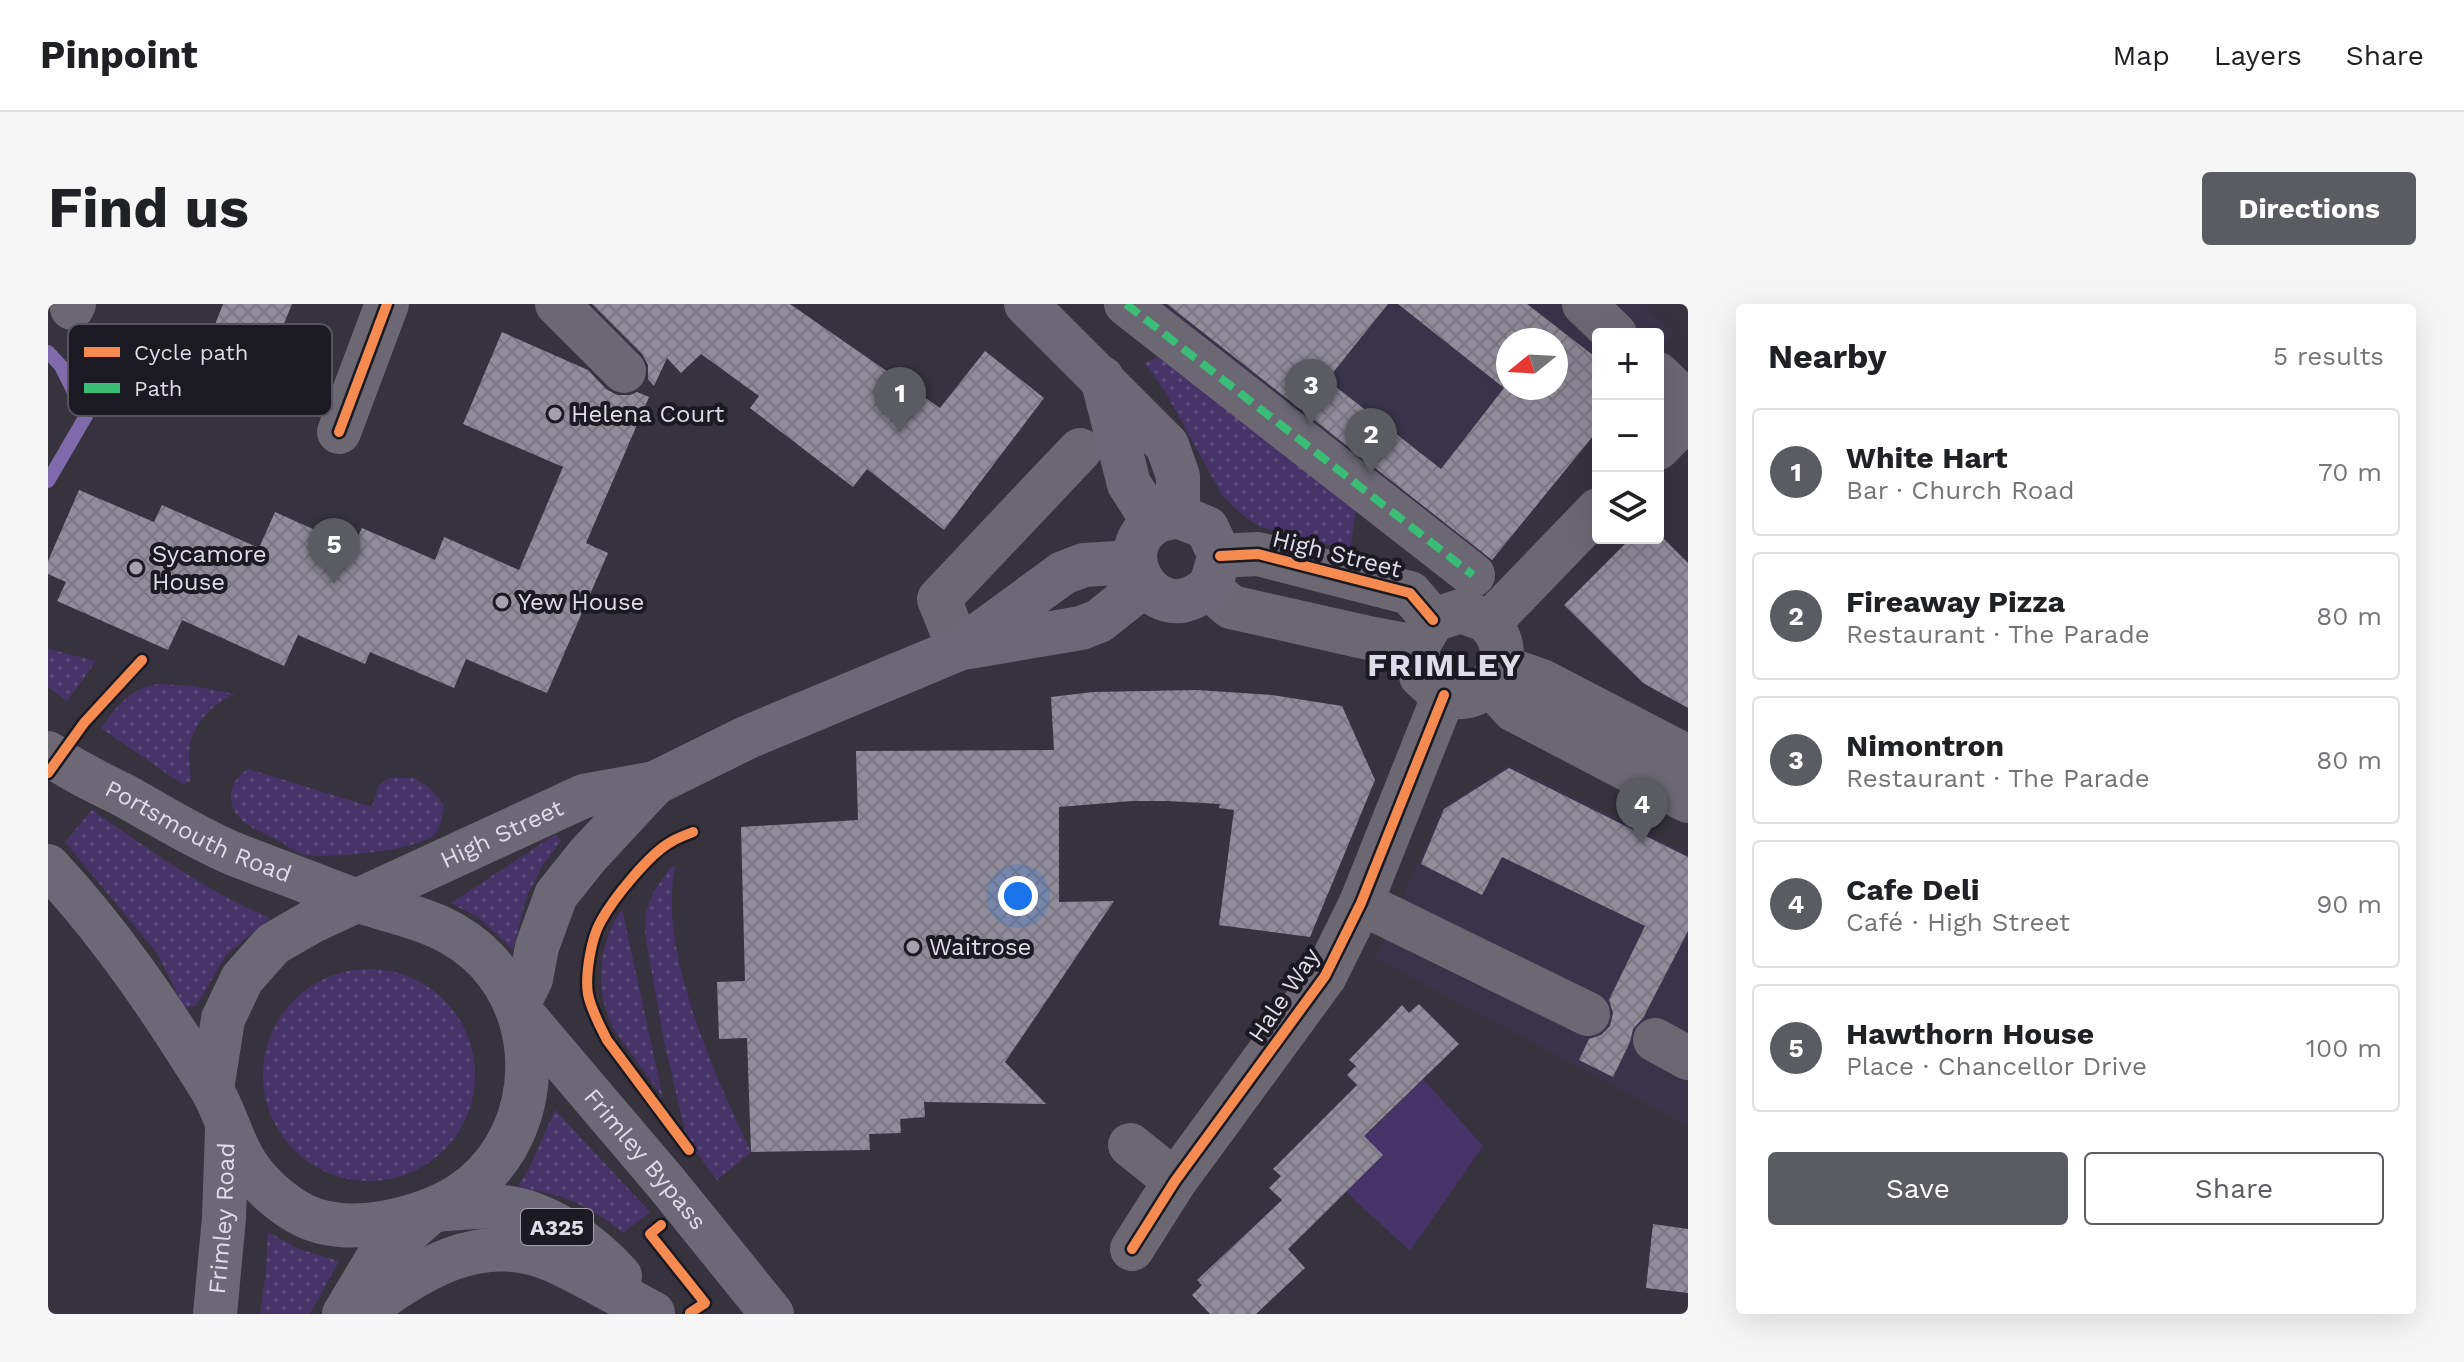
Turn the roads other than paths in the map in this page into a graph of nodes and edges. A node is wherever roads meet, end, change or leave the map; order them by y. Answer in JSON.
{"nodes":[{"id":1,"x":387,"y":304,"type":"edge"},
{"id":2,"x":557,"y":304,"type":"edge"},
{"id":3,"x":1026,"y":304,"type":"edge"},
{"id":4,"x":1126,"y":304,"type":"edge"},
{"id":5,"x":1584,"y":304,"type":"edge"},
{"id":6,"x":1609,"y":328,"type":"edge"},
{"id":7,"x":624,"y":371,"type":"dead end"},
{"id":8,"x":1664,"y":380,"type":"edge"},
{"id":9,"x":1688,"y":403,"type":"edge"},
{"id":10,"x":1688,"y":417,"type":"edge"},
{"id":11,"x":339,"y":432,"type":"dead end"},
{"id":12,"x":1664,"y":442,"type":"edge"},
{"id":13,"x":1080,"y":450,"type":"dead end"},
{"id":14,"x":1592,"y":516,"type":"edge"},
{"id":15,"x":1166,"y":520,"type":"junction"},
{"id":16,"x":1214,"y":572,"type":"junction"},
{"id":17,"x":1139,"y":574,"type":"junction"},
{"id":18,"x":1473,"y":575,"type":"dead end"},
{"id":19,"x":1489,"y":623,"type":"junction"},
{"id":20,"x":1425,"y":634,"type":"junction"},
{"id":21,"x":959,"y":649,"type":"junction"},
{"id":22,"x":1496,"y":676,"type":"junction"},
{"id":23,"x":1444,"y":695,"type":"junction"},
{"id":24,"x":48,"y":753,"type":"edge"},
{"id":25,"x":1688,"y":757,"type":"edge"},
{"id":26,"x":655,"y":783,"type":"junction"},
{"id":27,"x":1688,"y":801,"type":"edge"},
{"id":28,"x":48,"y":866,"type":"edge"},
{"id":29,"x":355,"y":900,"type":"junction"},
{"id":30,"x":1361,"y":903,"type":"junction"},
{"id":31,"x":517,"y":1007,"type":"junction"},
{"id":32,"x":1588,"y":1014,"type":"dead end"},
{"id":33,"x":219,"y":1106,"type":"junction"},
{"id":34,"x":1130,"y":1145,"type":"dead end"},
{"id":35,"x":1175,"y":1181,"type":"junction"},
{"id":36,"x":432,"y":1210,"type":"junction"},
{"id":37,"x":1132,"y":1249,"type":"dead end"},
{"id":38,"x":215,"y":1314,"type":"edge"},
{"id":39,"x":344,"y":1314,"type":"edge"},
{"id":40,"x":359,"y":1314,"type":"edge"},
{"id":41,"x":653,"y":1314,"type":"edge"},
{"id":42,"x":772,"y":1314,"type":"edge"}],
"edges":[{"from":1,"to":11,"type":"street"},
{"from":2,"to":7,"type":"street"},
{"from":3,"to":15,"type":"main road"},
{"from":4,"to":18,"type":"street"},
{"from":5,"to":6,"type":"street"},
{"from":8,"to":9,"type":"street"},
{"from":10,"to":12,"type":"street"},
{"from":13,"to":21,"type":"street"},
{"from":14,"to":19,"type":"street"},
{"from":15,"to":16,"type":"main road"},
{"from":15,"to":17,"type":"main road","name":"High Street"},
{"from":16,"to":17,"type":"main road","name":"High Street"},
{"from":16,"to":20,"type":"street"},
{"from":16,"to":20,"type":"street","name":"High Street"},
{"from":17,"to":21,"type":"main road","name":"High Street"},
{"from":17,"to":21,"type":"main road","name":"High Street"},
{"from":19,"to":20,"type":"street"},
{"from":19,"to":22,"type":"street"},
{"from":20,"to":23,"type":"street","name":"High Street"},
{"from":21,"to":26,"type":"main road","name":"High Street"},
{"from":22,"to":23,"type":"street"},
{"from":22,"to":25,"type":"street"},
{"from":22,"to":27,"type":"street"},
{"from":23,"to":30,"type":"street","name":"Hale Way"},
{"from":24,"to":29,"type":"main road","name":"Portsmouth Road"},
{"from":26,"to":29,"type":"main road","name":"High Street"},
{"from":26,"to":31,"type":"main road","name":"High Street"},
{"from":28,"to":33,"type":"main road","number":"A325"},
{"from":29,"to":31,"type":"main road","name":"Portsmouth Road"},
{"from":29,"to":33,"type":"main road","name":"High Street"},
{"from":30,"to":32,"type":"street"},
{"from":30,"to":35,"type":"street","name":"Hale Way"},
{"from":31,"to":36,"type":"main road"},
{"from":31,"to":42,"type":"main road","name":"Frimley Bypass"},
{"from":33,"to":36,"type":"main road","number":"A325"},
{"from":33,"to":38,"type":"main road","name":"Frimley Road"},
{"from":34,"to":35,"type":"street"},
{"from":35,"to":37,"type":"street","name":"Hale Way"},
{"from":36,"to":39,"type":"main road"},
{"from":36,"to":41,"type":"main road","number":"A325"},
{"from":40,"to":41,"type":"main road"}]}
